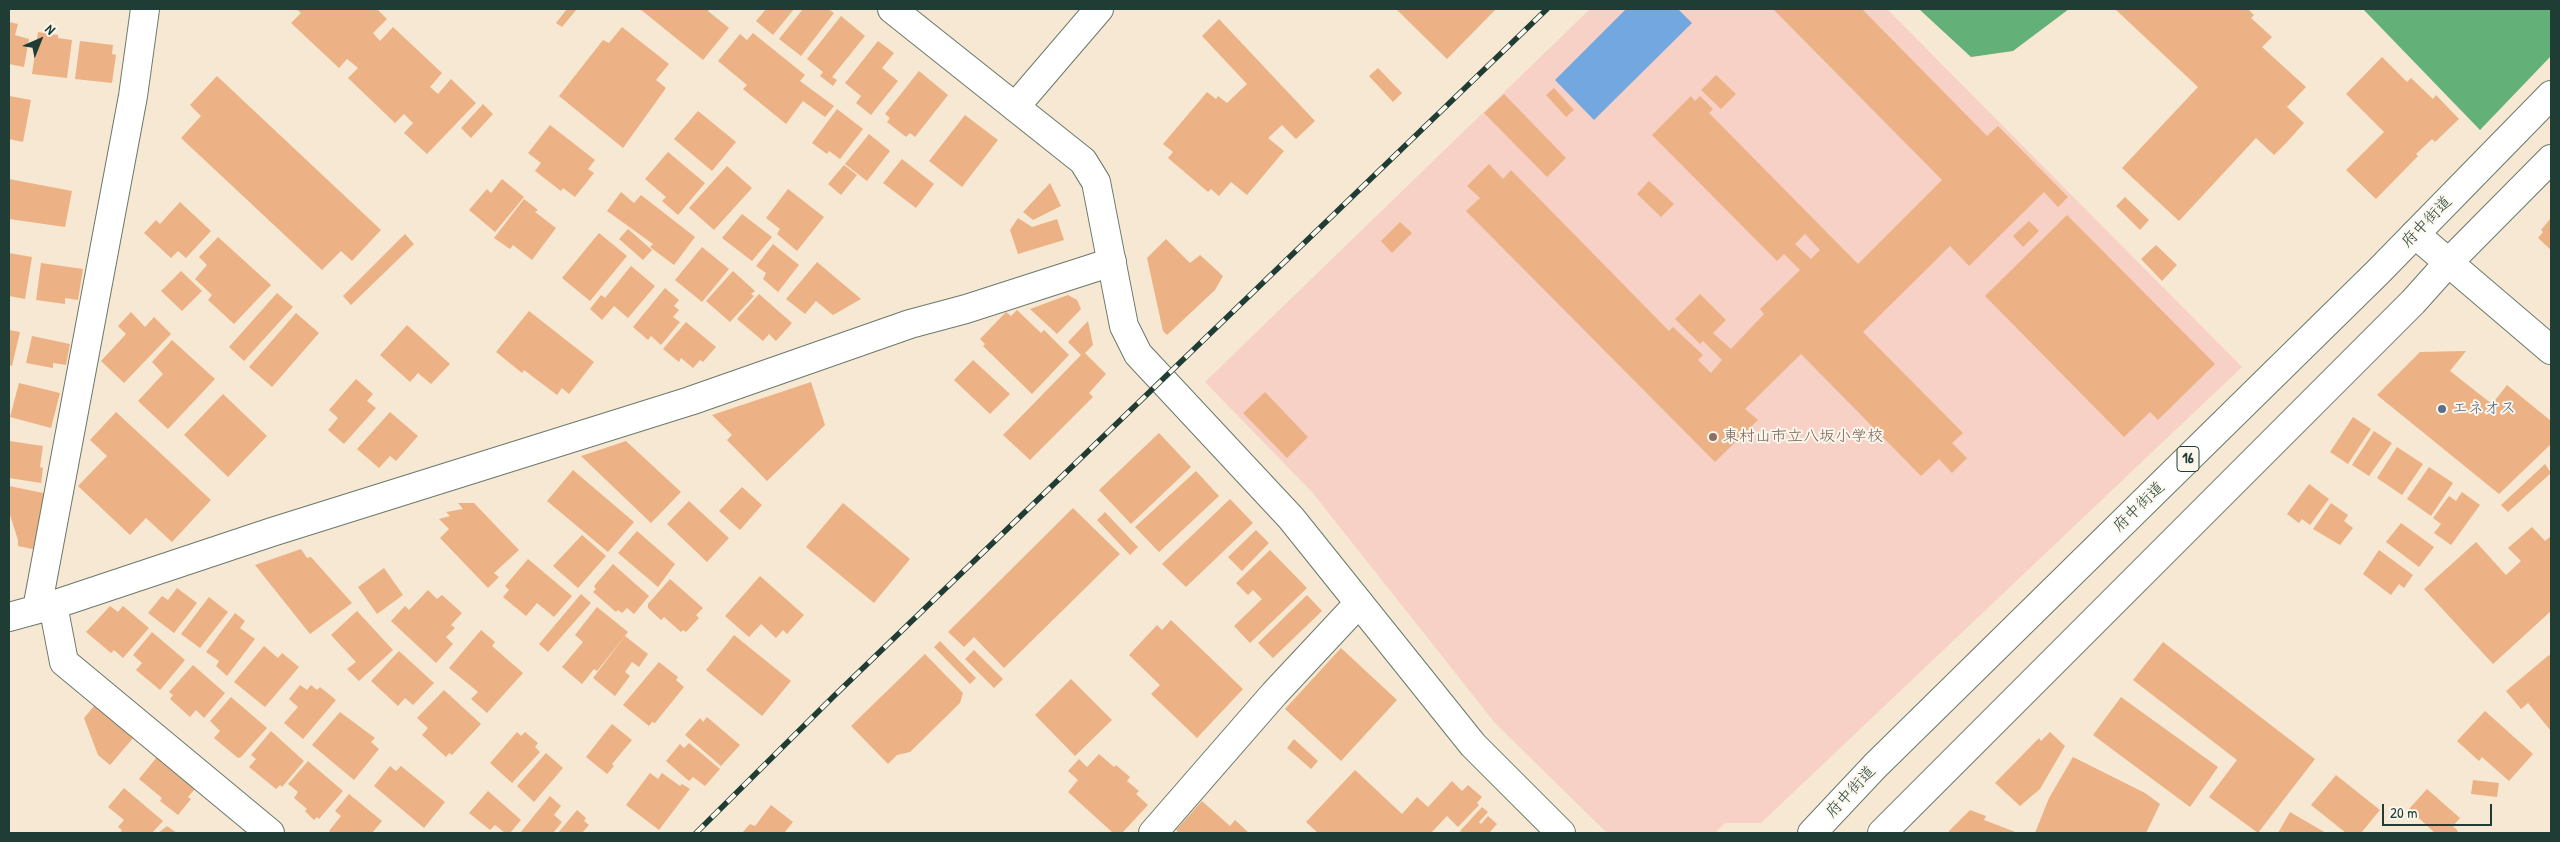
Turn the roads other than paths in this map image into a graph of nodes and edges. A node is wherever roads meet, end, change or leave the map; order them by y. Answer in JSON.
{"nodes":[{"id":1,"x":145,"y":9,"type":"edge"},
{"id":2,"x":892,"y":9,"type":"edge"},
{"id":3,"x":1099,"y":9,"type":"edge"},
{"id":4,"x":2551,"y":95,"type":"edge"},
{"id":5,"x":1015,"y":107,"type":"junction"},
{"id":6,"x":2551,"y":159,"type":"edge"},
{"id":7,"x":2415,"y":234,"type":"junction"},
{"id":8,"x":1112,"y":262,"type":"junction"},
{"id":9,"x":2448,"y":263,"type":"junction"},
{"id":10,"x":2551,"y":350,"type":"edge"},
{"id":11,"x":1359,"y":603,"type":"junction"},
{"id":12,"x":45,"y":607,"type":"junction"},
{"id":13,"x":9,"y":617,"type":"edge"},
{"id":14,"x":270,"y":833,"type":"edge"},
{"id":15,"x":1153,"y":833,"type":"edge"},
{"id":16,"x":1561,"y":833,"type":"edge"},
{"id":17,"x":1812,"y":833,"type":"edge"},
{"id":18,"x":1882,"y":833,"type":"edge"}],
"edges":[{"from":1,"to":12,"type":"street"},
{"from":2,"to":5,"type":"street"},
{"from":3,"to":5,"type":"street"},
{"from":4,"to":7,"type":"street","name":"府中街道","number":"16"},
{"from":5,"to":8,"type":"street"},
{"from":6,"to":9,"type":"street"},
{"from":7,"to":9,"type":"street"},
{"from":7,"to":17,"type":"street","name":"府中街道","number":"16"},
{"from":8,"to":11,"type":"street"},
{"from":8,"to":12,"type":"street"},
{"from":9,"to":10,"type":"street"},
{"from":9,"to":18,"type":"street"},
{"from":11,"to":15,"type":"street"},
{"from":11,"to":16,"type":"street"},
{"from":12,"to":13,"type":"street"},
{"from":12,"to":14,"type":"street"}]}
